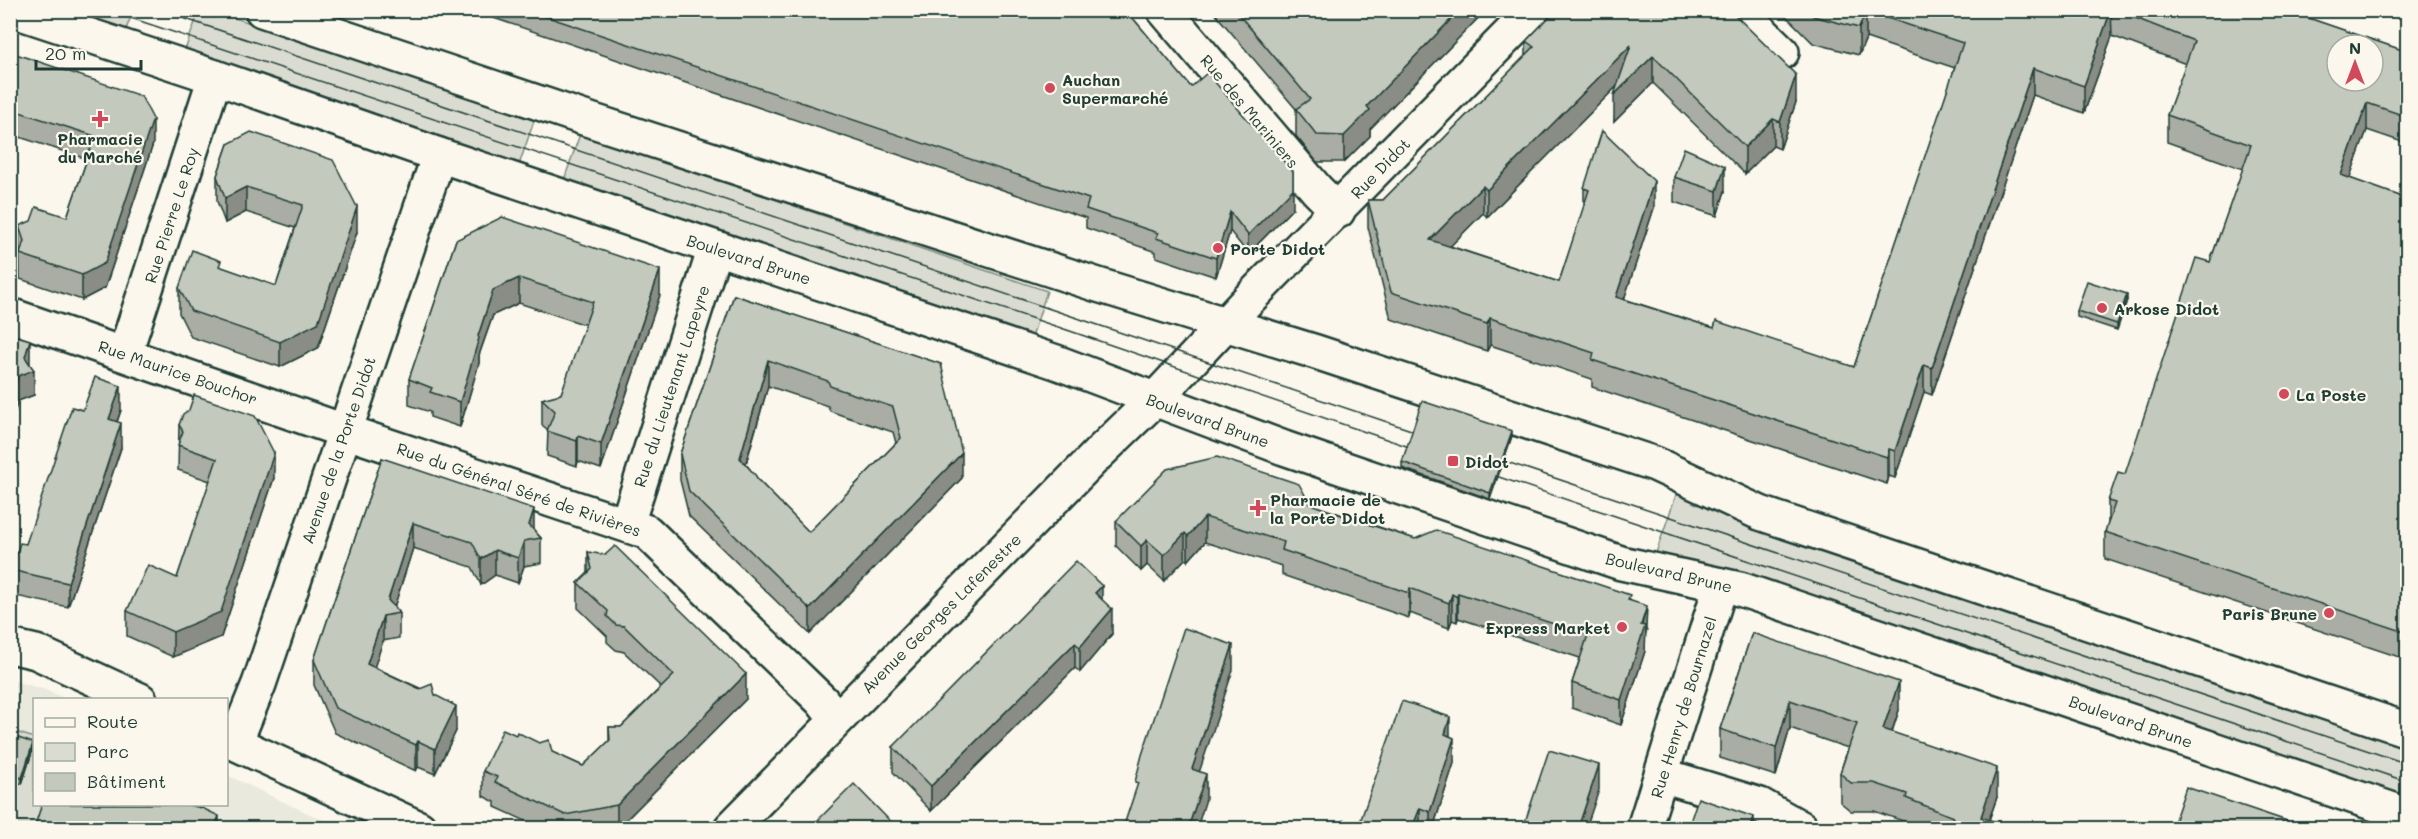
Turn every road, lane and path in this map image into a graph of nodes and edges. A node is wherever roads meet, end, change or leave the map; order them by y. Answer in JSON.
{"nodes":[{"id":1,"x":12,"y":10,"type":"edge"},
{"id":2,"x":262,"y":10,"type":"edge"},
{"id":3,"x":1164,"y":10,"type":"edge"},
{"id":4,"x":1533,"y":10,"type":"edge"},
{"id":5,"x":1739,"y":10,"type":"edge"},
{"id":6,"x":1782,"y":52,"type":"dead end"},
{"id":7,"x":215,"y":77,"type":"junction"},
{"id":8,"x":439,"y":155,"type":"junction"},
{"id":9,"x":1338,"y":211,"type":"junction"},
{"id":10,"x":715,"y":248,"type":"junction"},
{"id":11,"x":10,"y":315,"type":"edge"},
{"id":12,"x":1226,"y":324,"type":"junction"},
{"id":13,"x":125,"y":353,"type":"junction"},
{"id":14,"x":1154,"y":400,"type":"junction"},
{"id":15,"x":344,"y":431,"type":"junction"},
{"id":16,"x":627,"y":524,"type":"junction"},
{"id":17,"x":1721,"y":585,"type":"junction"},
{"id":18,"x":10,"y":646,"type":"edge"},
{"id":19,"x":138,"y":698,"type":"edge"},
{"id":20,"x":836,"y":719,"type":"junction"},
{"id":21,"x":2408,"y":730,"type":"edge"},
{"id":22,"x":231,"y":741,"type":"edge"},
{"id":23,"x":1662,"y":775,"type":"junction"},
{"id":24,"x":2408,"y":815,"type":"edge"},
{"id":25,"x":419,"y":828,"type":"edge"},
{"id":26,"x":730,"y":828,"type":"edge"},
{"id":27,"x":1644,"y":828,"type":"edge"},
{"id":28,"x":1802,"y":828,"type":"edge"}],
"edges":[{"from":1,"to":7,"type":"main road","name":"Boulevard Brune"},
{"from":2,"to":12,"type":"main road"},
{"from":3,"to":9,"type":"main road","name":"Rue des Mariniers"},
{"from":4,"to":9,"type":"main road","name":"Rue Didot"},
{"from":5,"to":6,"type":"main road"},
{"from":7,"to":8,"type":"main road","name":"Boulevard Brune"},
{"from":7,"to":13,"type":"main road","name":"Rue Pierre Le Roy"},
{"from":8,"to":10,"type":"main road","name":"Boulevard Brune"},
{"from":8,"to":15,"type":"main road","name":"Avenue de la Porte Didot"},
{"from":9,"to":12,"type":"main road","name":"Rue Didot"},
{"from":10,"to":14,"type":"main road","name":"Boulevard Brune"},
{"from":10,"to":16,"type":"main road","name":"Rue du Lieutenant Lapeyre"},
{"from":11,"to":13,"type":"main road","name":"Rue Maurice Bouchor"},
{"from":12,"to":14,"type":"main road","name":"Rue Didot"},
{"from":12,"to":21,"type":"main road"},
{"from":13,"to":15,"type":"main road","name":"Rue Maurice Bouchor"},
{"from":14,"to":17,"type":"main road","name":"Boulevard Brune"},
{"from":14,"to":20,"type":"main road","name":"Avenue Georges Lafenestre"},
{"from":15,"to":16,"type":"main road","name":"Rue du Général Séré de Rivières"},
{"from":15,"to":22,"type":"main road","name":"Avenue de la Porte Didot"},
{"from":16,"to":20,"type":"main road","name":"Rue du Général Séré de Rivières"},
{"from":17,"to":23,"type":"main road","name":"Rue Henry de Bournazel"},
{"from":17,"to":24,"type":"main road","name":"Boulevard Brune"},
{"from":18,"to":19,"type":"main road"},
{"from":20,"to":26,"type":"main road","name":"Avenue Georges Lafenestre"},
{"from":22,"to":25,"type":"main road"},
{"from":23,"to":27,"type":"main road","name":"Rue Henry de Bournazel"},
{"from":23,"to":28,"type":"main road"}]}
